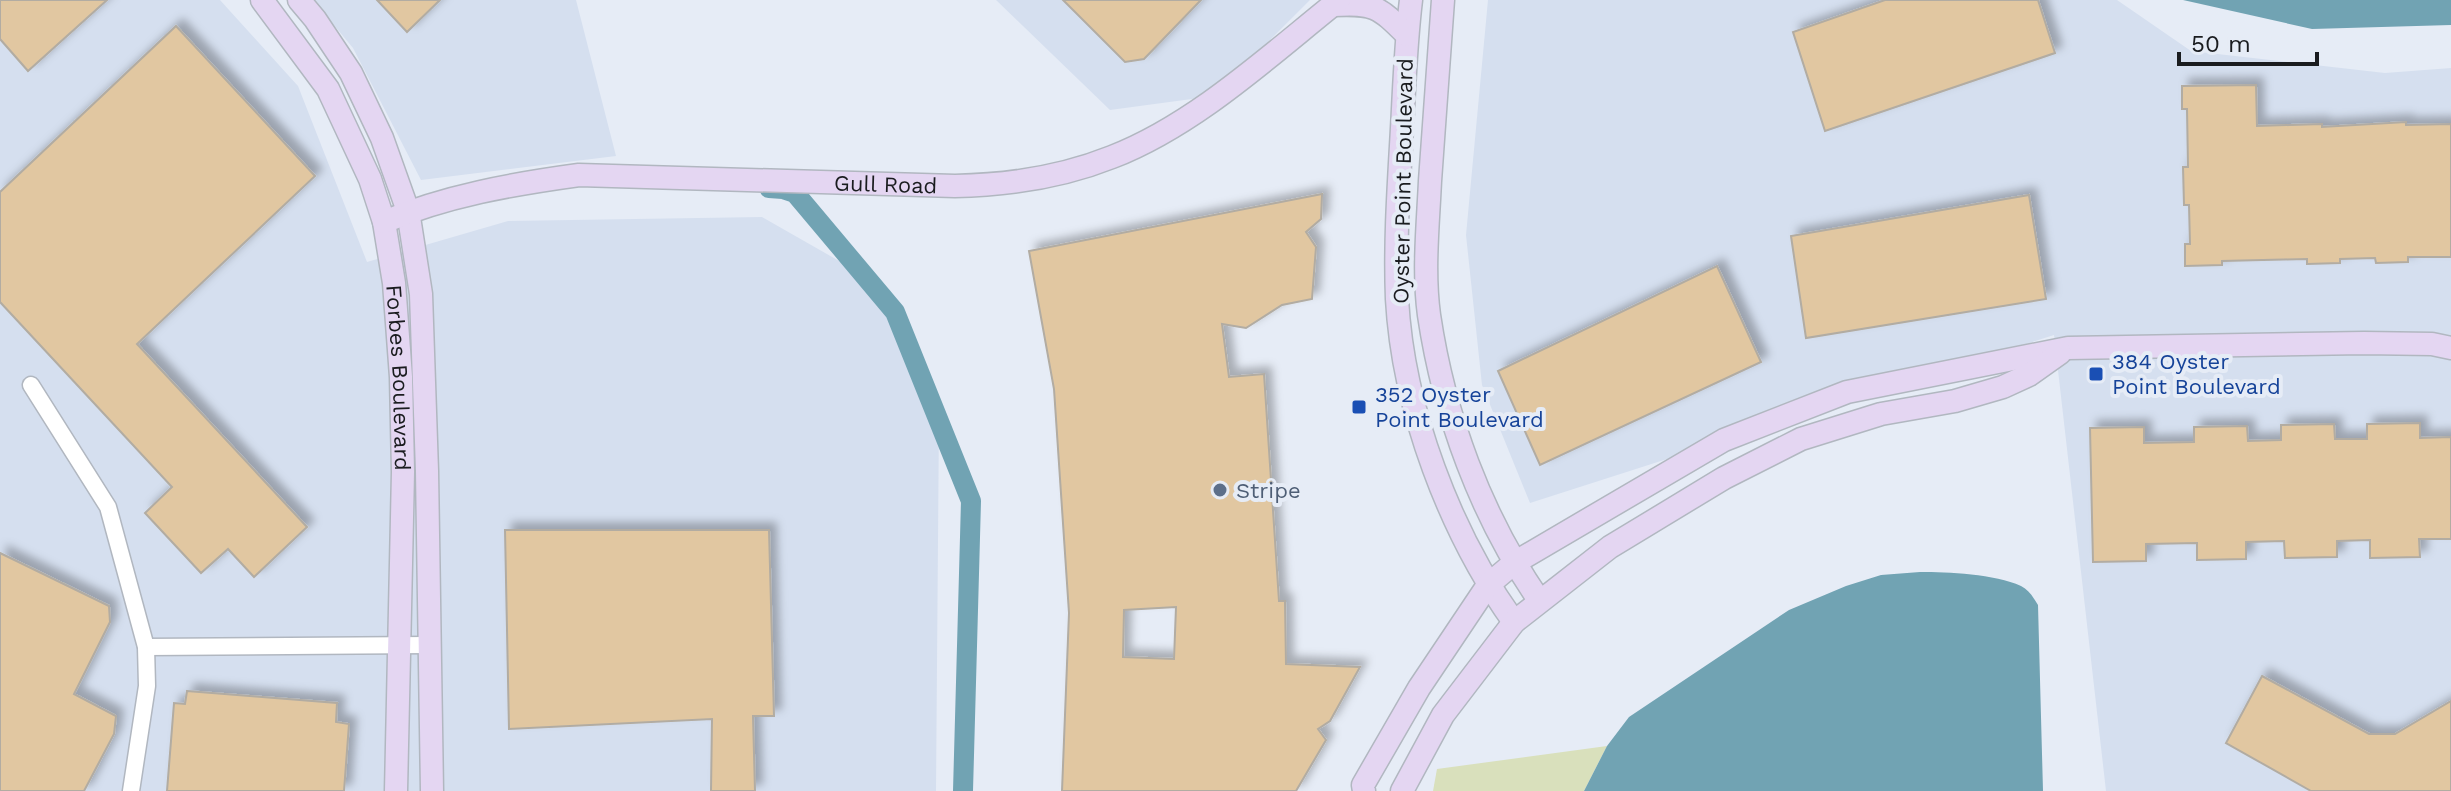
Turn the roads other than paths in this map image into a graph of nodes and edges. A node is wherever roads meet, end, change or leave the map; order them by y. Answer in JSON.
{"nodes":[{"id":1,"x":262,"y":0,"type":"edge"},
{"id":2,"x":299,"y":0,"type":"edge"},
{"id":3,"x":1411,"y":0,"type":"edge"},
{"id":4,"x":1443,"y":0,"type":"edge"},
{"id":5,"x":1336,"y":2,"type":"edge"},
{"id":6,"x":1407,"y":35,"type":"junction"},
{"id":7,"x":408,"y":211,"type":"junction"},
{"id":8,"x":384,"y":222,"type":"junction"},
{"id":9,"x":2068,"y":348,"type":"junction"},
{"id":10,"x":2451,"y":348,"type":"edge"},
{"id":11,"x":31,"y":385,"type":"dead end"},
{"id":12,"x":1803,"y":409,"type":"junction"},
{"id":13,"x":1813,"y":436,"type":"junction"},
{"id":14,"x":1514,"y":563,"type":"junction"},
{"id":15,"x":1488,"y":585,"type":"junction"},
{"id":16,"x":1539,"y":600,"type":"junction"},
{"id":17,"x":1514,"y":622,"type":"junction"},
{"id":18,"x":400,"y":643,"type":"junction"},
{"id":19,"x":429,"y":645,"type":"junction"},
{"id":20,"x":146,"y":647,"type":"junction"},
{"id":21,"x":131,"y":791,"type":"edge"},
{"id":22,"x":396,"y":791,"type":"edge"},
{"id":23,"x":432,"y":791,"type":"edge"},
{"id":24,"x":1364,"y":791,"type":"edge"},
{"id":25,"x":1402,"y":791,"type":"edge"}],
"edges":[{"from":1,"to":8,"type":"street","name":"Forbes Boulevard"},
{"from":2,"to":7,"type":"street","name":"Forbes Boulevard"},
{"from":3,"to":6,"type":"street","name":"Oyster Point Boulevard"},
{"from":4,"to":14,"type":"street","name":"Oyster Point Boulevard"},
{"from":5,"to":6,"type":"street"},
{"from":5,"to":7,"type":"street","name":"Gull Road"},
{"from":6,"to":15,"type":"street","name":"Oyster Point Boulevard"},
{"from":7,"to":8,"type":"street","name":"Gull Road"},
{"from":7,"to":19,"type":"street","name":"Forbes Boulevard"},
{"from":8,"to":18,"type":"street","name":"Forbes Boulevard"},
{"from":9,"to":10,"type":"street"},
{"from":9,"to":12,"type":"street"},
{"from":9,"to":13,"type":"street"},
{"from":11,"to":20,"type":"street"},
{"from":12,"to":13,"type":"street"},
{"from":12,"to":14,"type":"street"},
{"from":13,"to":16,"type":"street"},
{"from":14,"to":15,"type":"street"},
{"from":14,"to":16,"type":"street","name":"Oyster Point Boulevard"},
{"from":15,"to":17,"type":"street","name":"Oyster Point Boulevard"},
{"from":15,"to":24,"type":"street"},
{"from":16,"to":17,"type":"street"},
{"from":17,"to":25,"type":"street"},
{"from":18,"to":19,"type":"street"},
{"from":18,"to":20,"type":"street"},
{"from":18,"to":22,"type":"street","name":"Forbes Boulevard"},
{"from":19,"to":23,"type":"street","name":"Forbes Boulevard"},
{"from":20,"to":21,"type":"street"}]}
